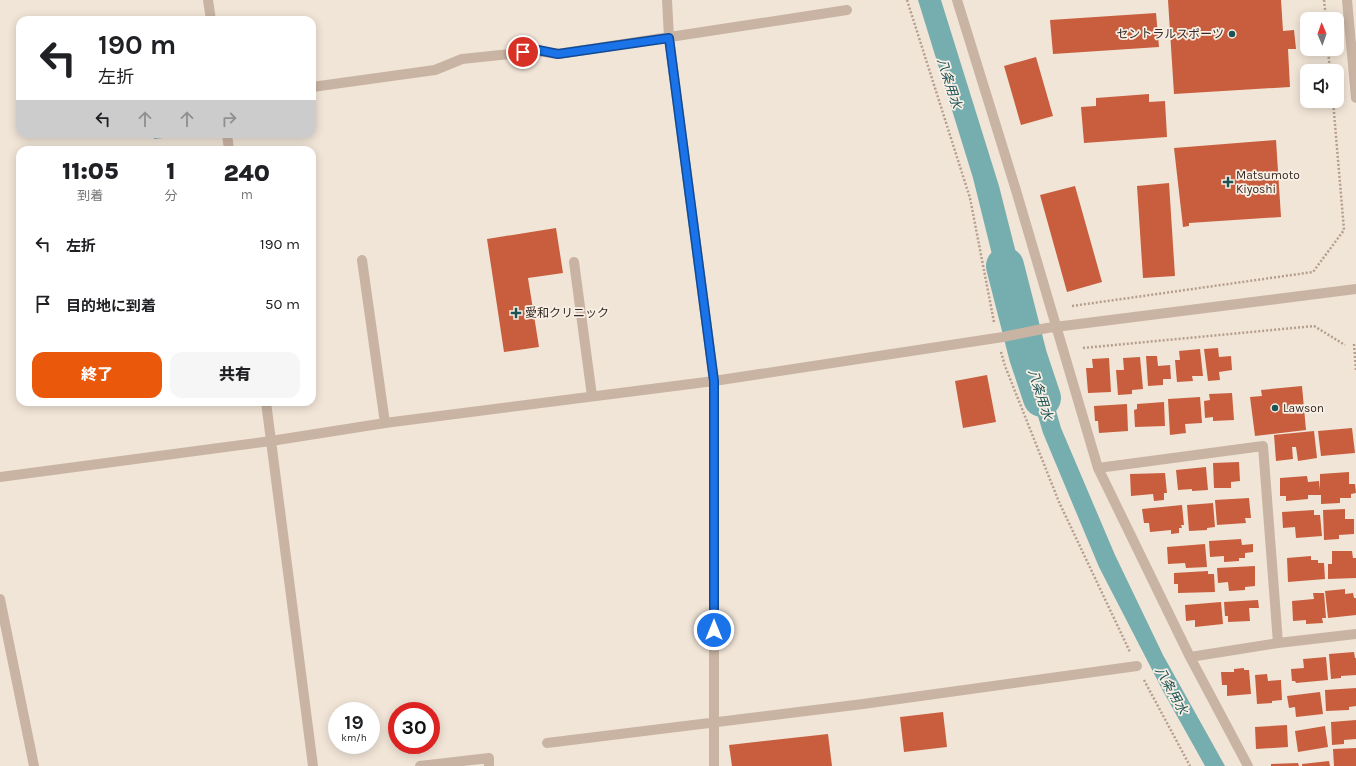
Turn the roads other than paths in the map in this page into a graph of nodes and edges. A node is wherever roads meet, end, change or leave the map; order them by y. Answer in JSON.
{"nodes":[{"id":1,"x":208,"y":0,"type":"edge"},
{"id":2,"x":666,"y":0,"type":"edge"},
{"id":3,"x":957,"y":0,"type":"edge"},
{"id":4,"x":1347,"y":0,"type":"edge"},
{"id":5,"x":847,"y":10,"type":"dead end"},
{"id":6,"x":210,"y":16,"type":"edge"},
{"id":7,"x":669,"y":38,"type":"junction"},
{"id":8,"x":316,"y":86,"type":"edge"},
{"id":9,"x":1356,"y":98,"type":"edge"},
{"id":10,"x":362,"y":260,"type":"dead end"},
{"id":11,"x":574,"y":262,"type":"dead end"},
{"id":12,"x":1356,"y":289,"type":"edge"},
{"id":13,"x":1057,"y":328,"type":"junction"},
{"id":14,"x":714,"y":381,"type":"junction"},
{"id":15,"x":592,"y":396,"type":"junction"},
{"id":16,"x":267,"y":406,"type":"edge"},
{"id":17,"x":385,"y":422,"type":"junction"},
{"id":18,"x":271,"y":441,"type":"junction"},
{"id":19,"x":1098,"y":468,"type":"junction"},
{"id":20,"x":0,"y":477,"type":"edge"},
{"id":21,"x":0,"y":599,"type":"edge"},
{"id":22,"x":2,"y":618,"type":"edge"},
{"id":23,"x":1356,"y":634,"type":"edge"},
{"id":24,"x":1278,"y":643,"type":"junction"},
{"id":25,"x":1190,"y":657,"type":"junction"},
{"id":26,"x":1137,"y":666,"type":"road end"},
{"id":27,"x":714,"y":723,"type":"junction"},
{"id":28,"x":547,"y":743,"type":"dead end"},
{"id":29,"x":34,"y":766,"type":"edge"},
{"id":30,"x":313,"y":766,"type":"edge"},
{"id":31,"x":420,"y":766,"type":"edge"},
{"id":32,"x":489,"y":766,"type":"edge"},
{"id":33,"x":714,"y":766,"type":"edge"},
{"id":34,"x":1248,"y":766,"type":"edge"}],
"edges":[{"from":1,"to":6,"type":"street"},
{"from":2,"to":7,"type":"street"},
{"from":3,"to":13,"type":"street"},
{"from":4,"to":9,"type":"street"},
{"from":5,"to":7,"type":"street"},
{"from":7,"to":8,"type":"street"},
{"from":7,"to":14,"type":"street"},
{"from":10,"to":17,"type":"street"},
{"from":11,"to":15,"type":"street"},
{"from":12,"to":13,"type":"street"},
{"from":13,"to":14,"type":"street"},
{"from":13,"to":19,"type":"street"},
{"from":14,"to":15,"type":"street"},
{"from":14,"to":27,"type":"street"},
{"from":15,"to":17,"type":"street"},
{"from":16,"to":18,"type":"street"},
{"from":17,"to":18,"type":"street"},
{"from":18,"to":20,"type":"street"},
{"from":18,"to":30,"type":"street"},
{"from":19,"to":24,"type":"street"},
{"from":19,"to":25,"type":"street"},
{"from":21,"to":22,"type":"street"},
{"from":22,"to":29,"type":"street"},
{"from":23,"to":24,"type":"street"},
{"from":24,"to":25,"type":"street"},
{"from":25,"to":34,"type":"street"},
{"from":26,"to":27,"type":"street"},
{"from":27,"to":28,"type":"street"},
{"from":27,"to":33,"type":"street"},
{"from":31,"to":32,"type":"street"}]}
